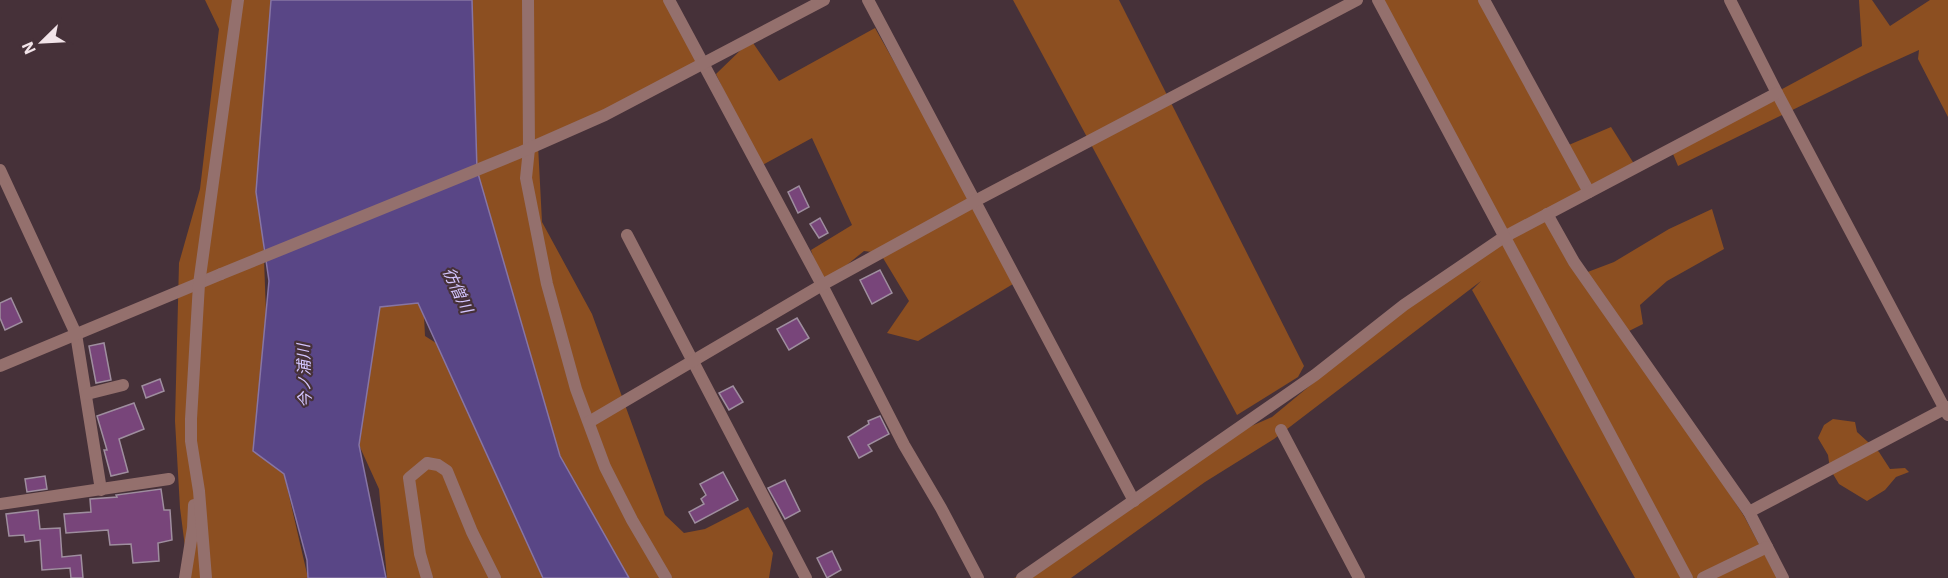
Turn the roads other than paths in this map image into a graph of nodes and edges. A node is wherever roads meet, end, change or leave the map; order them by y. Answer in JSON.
{"nodes":[{"id":1,"x":238,"y":0,"type":"edge"},
{"id":2,"x":528,"y":0,"type":"edge"},
{"id":3,"x":669,"y":0,"type":"edge"},
{"id":4,"x":824,"y":0,"type":"edge"},
{"id":5,"x":868,"y":0,"type":"edge"},
{"id":6,"x":1357,"y":0,"type":"edge"},
{"id":7,"x":1378,"y":0,"type":"edge"},
{"id":8,"x":1484,"y":0,"type":"edge"},
{"id":9,"x":1730,"y":0,"type":"edge"},
{"id":10,"x":705,"y":64,"type":"junction"},
{"id":11,"x":1777,"y":93,"type":"junction"},
{"id":12,"x":525,"y":151,"type":"junction"},
{"id":13,"x":0,"y":170,"type":"edge"},
{"id":14,"x":4,"y":191,"type":"edge"},
{"id":15,"x":1588,"y":192,"type":"junction"},
{"id":16,"x":975,"y":201,"type":"junction"},
{"id":17,"x":1547,"y":214,"type":"junction"},
{"id":18,"x":627,"y":235,"type":"dead end"},
{"id":19,"x":1504,"y":237,"type":"junction"},
{"id":20,"x":199,"y":284,"type":"junction"},
{"id":21,"x":822,"y":285,"type":"junction"},
{"id":22,"x":76,"y":334,"type":"junction"},
{"id":23,"x":694,"y":360,"type":"junction"},
{"id":24,"x":0,"y":366,"type":"edge"},
{"id":25,"x":123,"y":385,"type":"dead end"},
{"id":26,"x":87,"y":394,"type":"junction"},
{"id":27,"x":1947,"y":410,"type":"edge"},
{"id":28,"x":589,"y":422,"type":"junction"},
{"id":29,"x":1281,"y":430,"type":"dead end"},
{"id":30,"x":191,"y":441,"type":"junction"},
{"id":31,"x":169,"y":480,"type":"dead end"},
{"id":32,"x":101,"y":489,"type":"junction"},
{"id":33,"x":1134,"y":501,"type":"junction"},
{"id":34,"x":0,"y":504,"type":"edge"},
{"id":35,"x":1749,"y":512,"type":"junction"},
{"id":36,"x":1767,"y":547,"type":"junction"},
{"id":37,"x":184,"y":578,"type":"edge"},
{"id":38,"x":206,"y":578,"type":"edge"},
{"id":39,"x":427,"y":578,"type":"edge"},
{"id":40,"x":495,"y":578,"type":"edge"},
{"id":41,"x":666,"y":578,"type":"edge"},
{"id":42,"x":806,"y":578,"type":"edge"},
{"id":43,"x":978,"y":578,"type":"edge"},
{"id":44,"x":1023,"y":578,"type":"edge"},
{"id":45,"x":1359,"y":578,"type":"edge"},
{"id":46,"x":1687,"y":578,"type":"edge"},
{"id":47,"x":1702,"y":578,"type":"edge"},
{"id":48,"x":1783,"y":578,"type":"edge"}],
"edges":[{"from":1,"to":20,"type":"street"},
{"from":2,"to":12,"type":"street"},
{"from":3,"to":10,"type":"street"},
{"from":4,"to":10,"type":"street"},
{"from":5,"to":16,"type":"street"},
{"from":6,"to":16,"type":"street"},
{"from":7,"to":19,"type":"street"},
{"from":8,"to":15,"type":"street"},
{"from":9,"to":11,"type":"street"},
{"from":10,"to":12,"type":"street"},
{"from":10,"to":21,"type":"street"},
{"from":11,"to":15,"type":"street"},
{"from":11,"to":27,"type":"street"},
{"from":12,"to":20,"type":"street"},
{"from":12,"to":28,"type":"street"},
{"from":13,"to":14,"type":"street"},
{"from":14,"to":22,"type":"street"},
{"from":15,"to":17,"type":"street"},
{"from":16,"to":21,"type":"street"},
{"from":16,"to":33,"type":"street"},
{"from":17,"to":19,"type":"street"},
{"from":17,"to":35,"type":"street"},
{"from":18,"to":23,"type":"street"},
{"from":19,"to":33,"type":"street"},
{"from":19,"to":46,"type":"street"},
{"from":20,"to":22,"type":"street"},
{"from":20,"to":30,"type":"street"},
{"from":21,"to":23,"type":"street"},
{"from":21,"to":43,"type":"street"},
{"from":22,"to":24,"type":"street"},
{"from":22,"to":26,"type":"street"},
{"from":23,"to":28,"type":"street"},
{"from":23,"to":42,"type":"street"},
{"from":25,"to":26,"type":"street"},
{"from":26,"to":32,"type":"street"},
{"from":27,"to":35,"type":"street"},
{"from":28,"to":41,"type":"street"},
{"from":29,"to":45,"type":"street"},
{"from":30,"to":37,"type":"street"},
{"from":30,"to":38,"type":"street"},
{"from":31,"to":32,"type":"street"},
{"from":32,"to":34,"type":"street"},
{"from":33,"to":44,"type":"street"},
{"from":35,"to":36,"type":"street"},
{"from":36,"to":47,"type":"street"},
{"from":36,"to":48,"type":"street"},
{"from":39,"to":40,"type":"street"}]}
